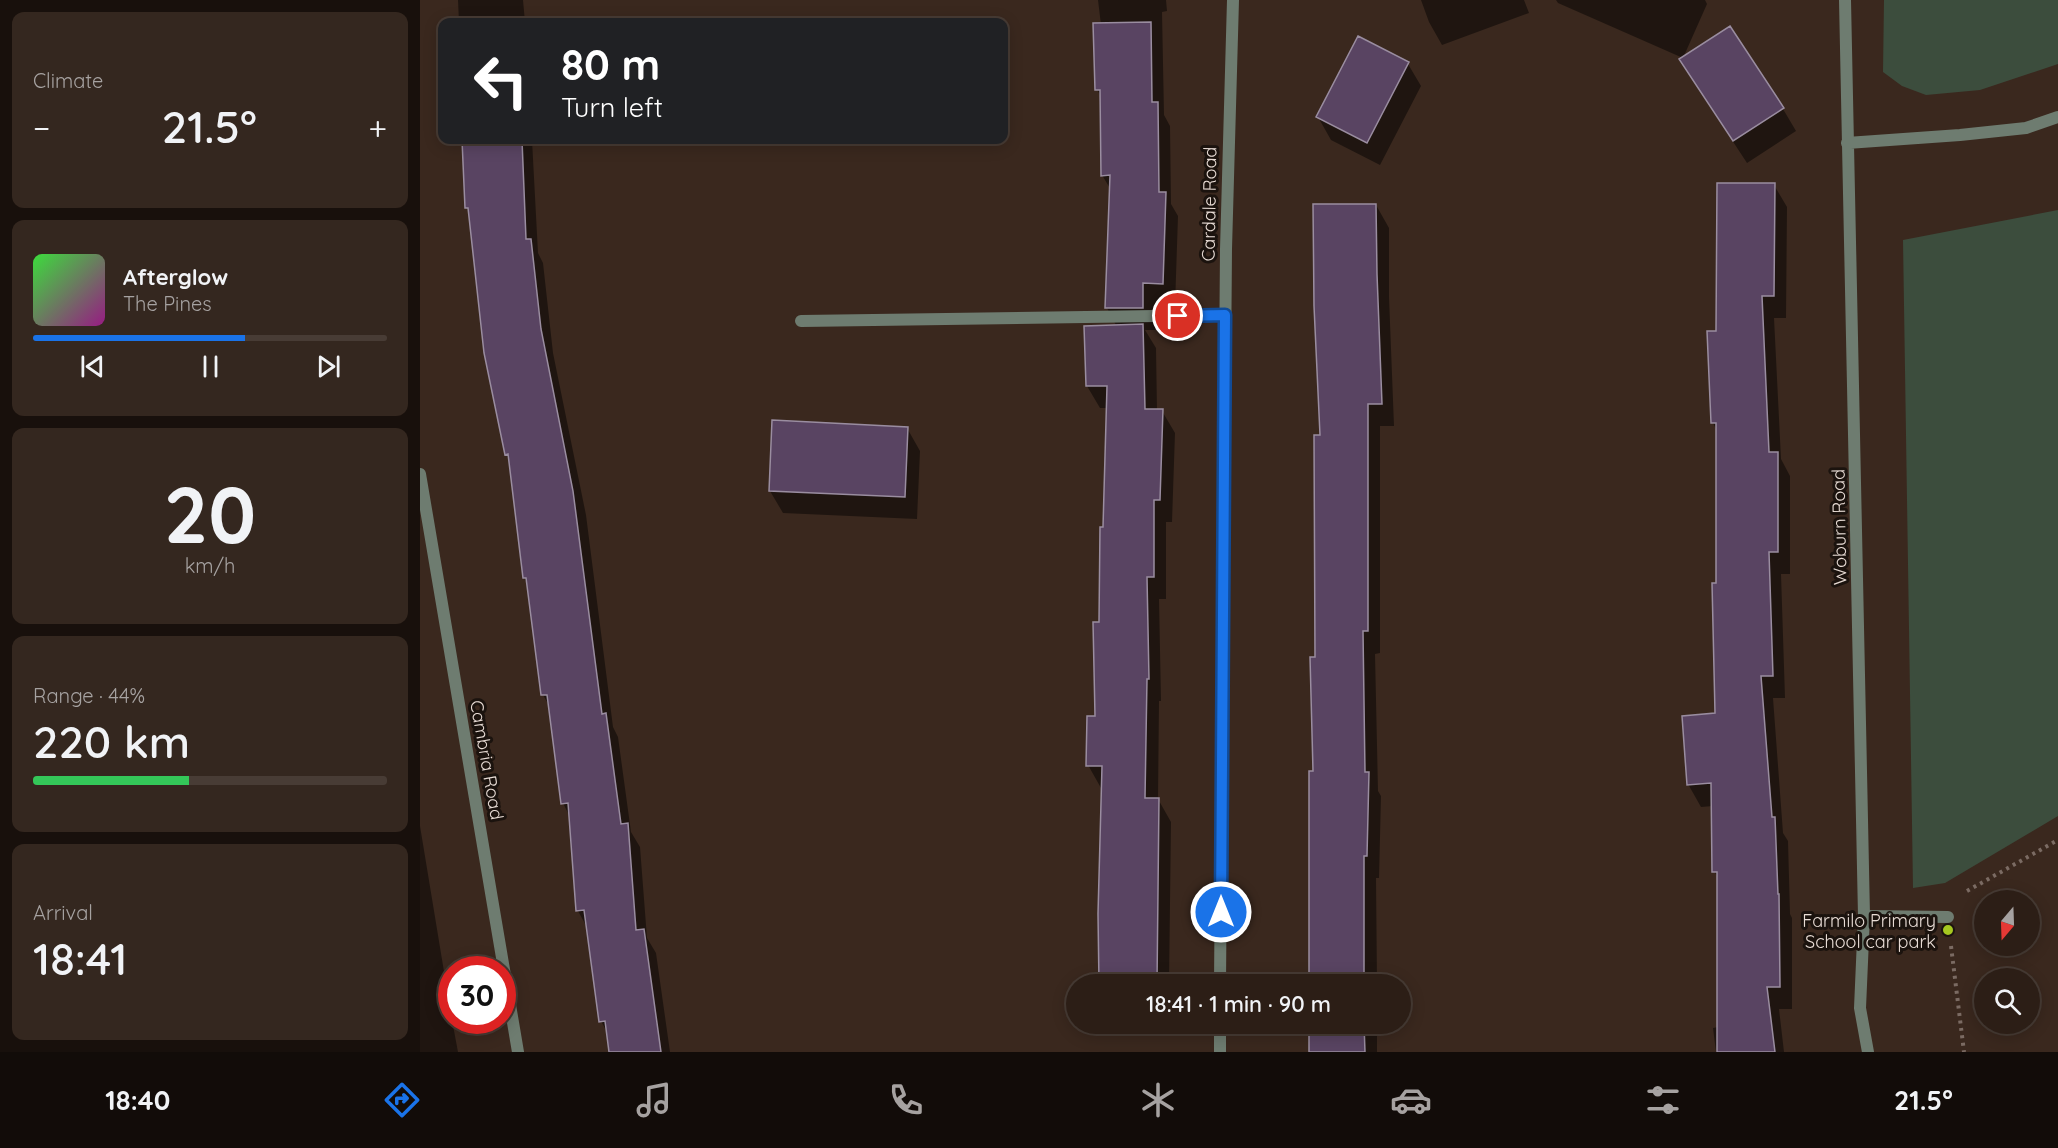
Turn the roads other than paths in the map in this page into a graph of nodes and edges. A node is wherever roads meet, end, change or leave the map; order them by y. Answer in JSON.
{"nodes":[{"id":1,"x":1233,"y":0,"type":"edge"},
{"id":2,"x":1845,"y":0,"type":"edge"},
{"id":3,"x":2058,"y":117,"type":"edge"},
{"id":4,"x":1848,"y":143,"type":"junction"},
{"id":5,"x":1225,"y":315,"type":"junction"},
{"id":6,"x":801,"y":321,"type":"dead end"},
{"id":7,"x":420,"y":474,"type":"edge"},
{"id":8,"x":1864,"y":916,"type":"junction"},
{"id":9,"x":1948,"y":917,"type":"road end"},
{"id":10,"x":1221,"y":974,"type":"edge"},
{"id":11,"x":1220,"y":1034,"type":"edge"},
{"id":12,"x":518,"y":1052,"type":"edge"},
{"id":13,"x":1220,"y":1052,"type":"edge"},
{"id":14,"x":1868,"y":1052,"type":"edge"}],
"edges":[{"from":1,"to":5,"type":"street","name":"Cardale Road"},
{"from":2,"to":4,"type":"street","name":"Woburn Road"},
{"from":3,"to":4,"type":"street"},
{"from":4,"to":8,"type":"street","name":"Woburn Road"},
{"from":5,"to":6,"type":"street"},
{"from":5,"to":10,"type":"street","name":"Cardale Road"},
{"from":7,"to":12,"type":"street","name":"Cambria Road"},
{"from":8,"to":9,"type":"street"},
{"from":8,"to":14,"type":"street","name":"Woburn Road"},
{"from":11,"to":13,"type":"street"}]}
